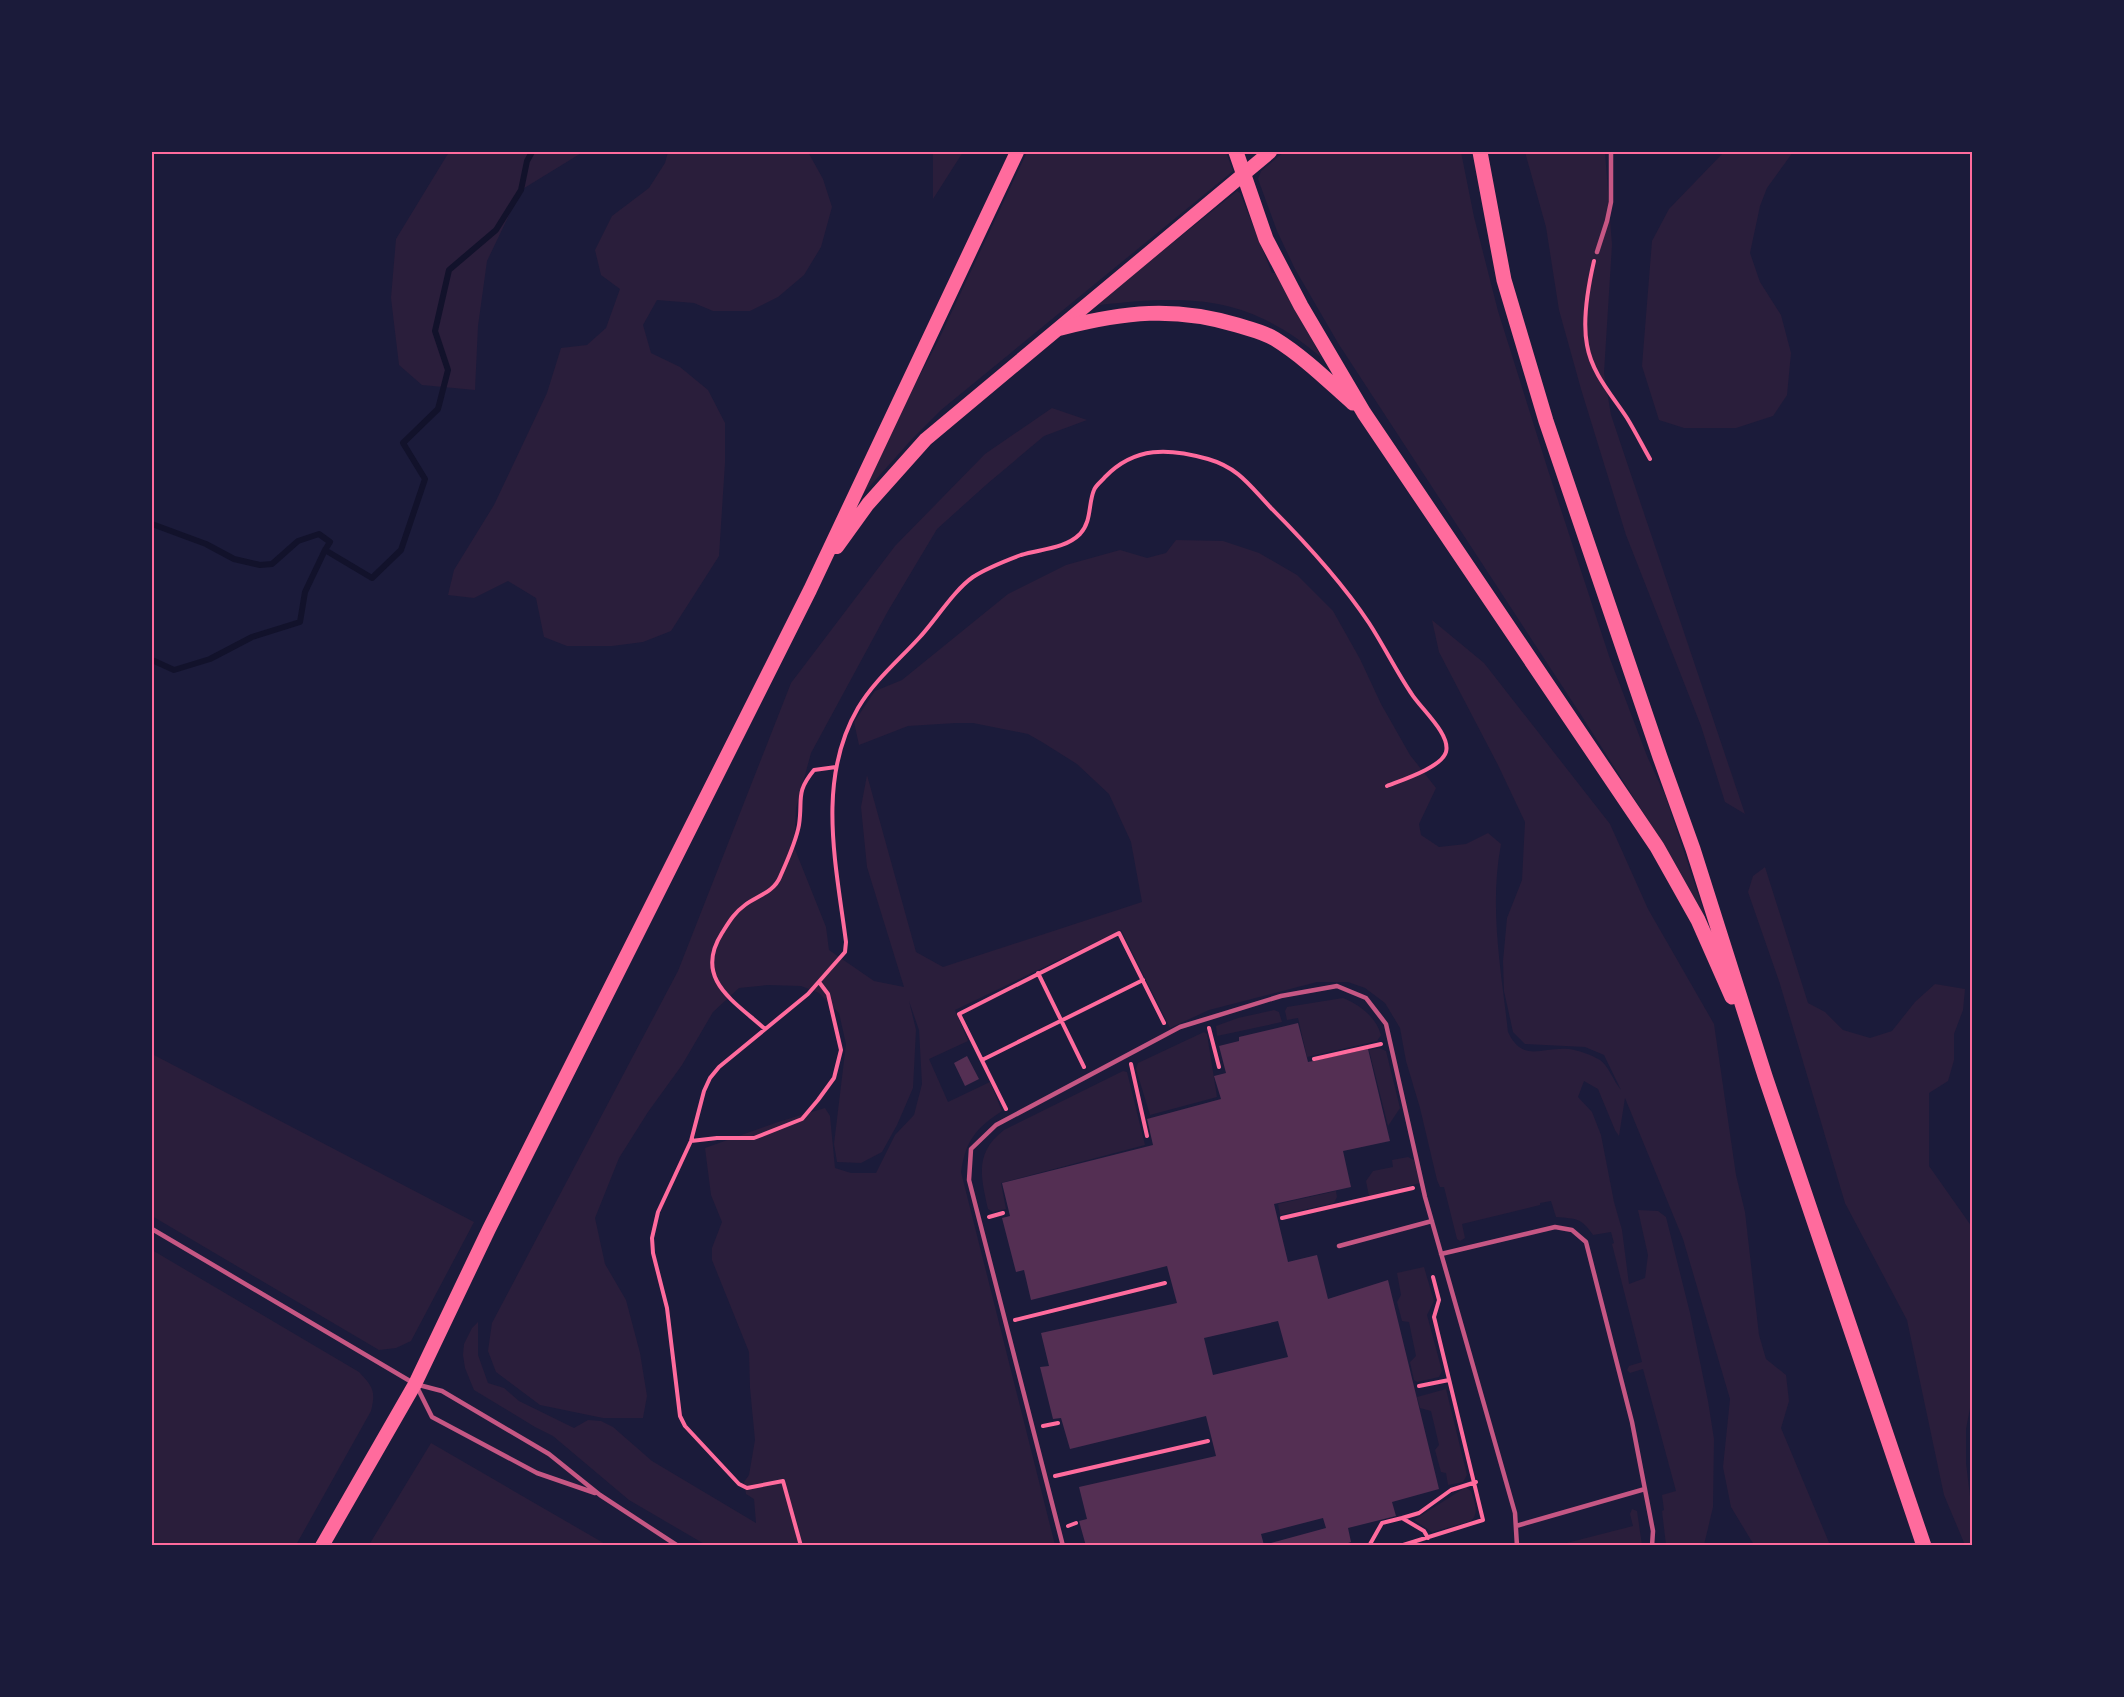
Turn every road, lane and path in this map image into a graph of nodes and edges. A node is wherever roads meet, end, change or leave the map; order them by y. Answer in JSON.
{"nodes":[{"id":1,"x":1017,"y":152,"type":"edge"},
{"id":2,"x":1236,"y":152,"type":"edge"},
{"id":3,"x":1270,"y":152,"type":"edge"},
{"id":4,"x":1480,"y":152,"type":"edge"},
{"id":5,"x":1611,"y":152,"type":"edge"},
{"id":6,"x":1243,"y":176,"type":"junction"},
{"id":7,"x":1597,"y":252,"type":"joint"},
{"id":8,"x":1061,"y":328,"type":"junction"},
{"id":9,"x":1364,"y":413,"type":"junction"},
{"id":10,"x":1650,"y":459,"type":"dead end"},
{"id":11,"x":810,"y":590,"type":"junction"},
{"id":12,"x":836,"y":767,"type":"junction"},
{"id":13,"x":1387,"y":786,"type":"dead end"},
{"id":14,"x":1038,"y":973,"type":"junction"},
{"id":15,"x":1143,"y":980,"type":"junction"},
{"id":16,"x":819,"y":982,"type":"junction"},
{"id":17,"x":1207,"y":1019,"type":"junction"},
{"id":18,"x":1062,"y":1020,"type":"junction"},
{"id":19,"x":765,"y":1029,"type":"junction"},
{"id":20,"x":1169,"y":1033,"type":"junction"},
{"id":21,"x":1390,"y":1042,"type":"junction"},
{"id":22,"x":1129,"y":1054,"type":"junction"},
{"id":23,"x":1314,"y":1059,"type":"dead end"},
{"id":24,"x":982,"y":1060,"type":"junction"},
{"id":25,"x":1219,"y":1067,"type":"dead end"},
{"id":26,"x":1088,"y":1076,"type":"junction"},
{"id":27,"x":1765,"y":1076,"type":"junction"},
{"id":28,"x":1010,"y":1118,"type":"junction"},
{"id":29,"x":1147,"y":1136,"type":"dead end"},
{"id":30,"x":691,"y":1141,"type":"junction"},
{"id":31,"x":1422,"y":1185,"type":"junction"},
{"id":32,"x":1282,"y":1218,"type":"dead end"},
{"id":33,"x":1432,"y":1221,"type":"junction"},
{"id":34,"x":152,"y":1229,"type":"edge"},
{"id":35,"x":1339,"y":1246,"type":"dead end"},
{"id":36,"x":1441,"y":1254,"type":"junction"},
{"id":37,"x":1430,"y":1267,"type":"dead end"},
{"id":38,"x":1165,"y":1283,"type":"dead end"},
{"id":39,"x":1006,"y":1322,"type":"junction"},
{"id":40,"x":1449,"y":1380,"type":"junction"},
{"id":41,"x":415,"y":1384,"type":"junction"},
{"id":42,"x":1419,"y":1386,"type":"dead end"},
{"id":43,"x":1208,"y":1441,"type":"dead end"},
{"id":44,"x":1046,"y":1478,"type":"junction"},
{"id":45,"x":1476,"y":1482,"type":"junction"},
{"id":46,"x":1645,"y":1489,"type":"junction"},
{"id":47,"x":1443,"y":1490,"type":"dead end"},
{"id":48,"x":1451,"y":1490,"type":"junction"},
{"id":49,"x":600,"y":1495,"type":"junction"},
{"id":50,"x":1402,"y":1518,"type":"junction"},
{"id":51,"x":1516,"y":1526,"type":"junction"},
{"id":52,"x":1428,"y":1538,"type":"junction"},
{"id":53,"x":322,"y":1545,"type":"edge"},
{"id":54,"x":678,"y":1545,"type":"edge"},
{"id":55,"x":801,"y":1545,"type":"edge"},
{"id":56,"x":1063,"y":1545,"type":"edge"},
{"id":57,"x":1369,"y":1545,"type":"edge"},
{"id":58,"x":1400,"y":1545,"type":"edge"},
{"id":59,"x":1516,"y":1545,"type":"edge"},
{"id":60,"x":1652,"y":1545,"type":"edge"},
{"id":61,"x":1924,"y":1545,"type":"edge"}],
"edges":[{"from":1,"to":11,"type":"main road"},
{"from":2,"to":6,"type":"highway"},
{"from":3,"to":6,"type":"main road"},
{"from":4,"to":27,"type":"highway"},
{"from":5,"to":7,"type":"lane"},
{"from":6,"to":8,"type":"main road"},
{"from":6,"to":9,"type":"highway"},
{"from":7,"to":10,"type":"path"},
{"from":8,"to":9,"type":"highway"},
{"from":8,"to":11,"type":"main road"},
{"from":9,"to":27,"type":"highway"},
{"from":11,"to":41,"type":"main road"},
{"from":12,"to":13,"type":"path"},
{"from":12,"to":16,"type":"path"},
{"from":12,"to":19,"type":"path"},
{"from":14,"to":15,"type":"path"},
{"from":14,"to":18,"type":"path"},
{"from":14,"to":24,"type":"path"},
{"from":15,"to":18,"type":"path"},
{"from":15,"to":20,"type":"path"},
{"from":16,"to":19,"type":"path"},
{"from":16,"to":30,"type":"path"},
{"from":17,"to":20,"type":"lane"},
{"from":17,"to":21,"type":"lane"},
{"from":17,"to":25,"type":"path"},
{"from":18,"to":24,"type":"path"},
{"from":18,"to":26,"type":"path"},
{"from":19,"to":30,"type":"path"},
{"from":20,"to":22,"type":"lane"},
{"from":21,"to":23,"type":"path"},
{"from":21,"to":31,"type":"lane"},
{"from":22,"to":26,"type":"lane"},
{"from":22,"to":29,"type":"path"},
{"from":24,"to":28,"type":"path"},
{"from":26,"to":28,"type":"lane"},
{"from":27,"to":61,"type":"highway"},
{"from":28,"to":39,"type":"lane"},
{"from":30,"to":55,"type":"path"},
{"from":31,"to":32,"type":"path"},
{"from":31,"to":33,"type":"lane"},
{"from":33,"to":35,"type":"lane"},
{"from":33,"to":36,"type":"lane"},
{"from":34,"to":41,"type":"lane"},
{"from":36,"to":46,"type":"lane"},
{"from":36,"to":51,"type":"lane"},
{"from":37,"to":40,"type":"path"},
{"from":38,"to":39,"type":"path"},
{"from":39,"to":44,"type":"lane"},
{"from":40,"to":42,"type":"path"},
{"from":40,"to":45,"type":"path"},
{"from":41,"to":49,"type":"lane"},
{"from":41,"to":49,"type":"lane"},
{"from":41,"to":53,"type":"main road"},
{"from":43,"to":44,"type":"path"},
{"from":44,"to":56,"type":"lane"},
{"from":45,"to":48,"type":"path"},
{"from":45,"to":52,"type":"path"},
{"from":46,"to":51,"type":"lane"},
{"from":46,"to":60,"type":"lane"},
{"from":47,"to":48,"type":"path"},
{"from":48,"to":50,"type":"path"},
{"from":49,"to":54,"type":"lane"},
{"from":50,"to":52,"type":"path"},
{"from":50,"to":57,"type":"path"},
{"from":51,"to":59,"type":"lane"},
{"from":52,"to":58,"type":"path"}]}
